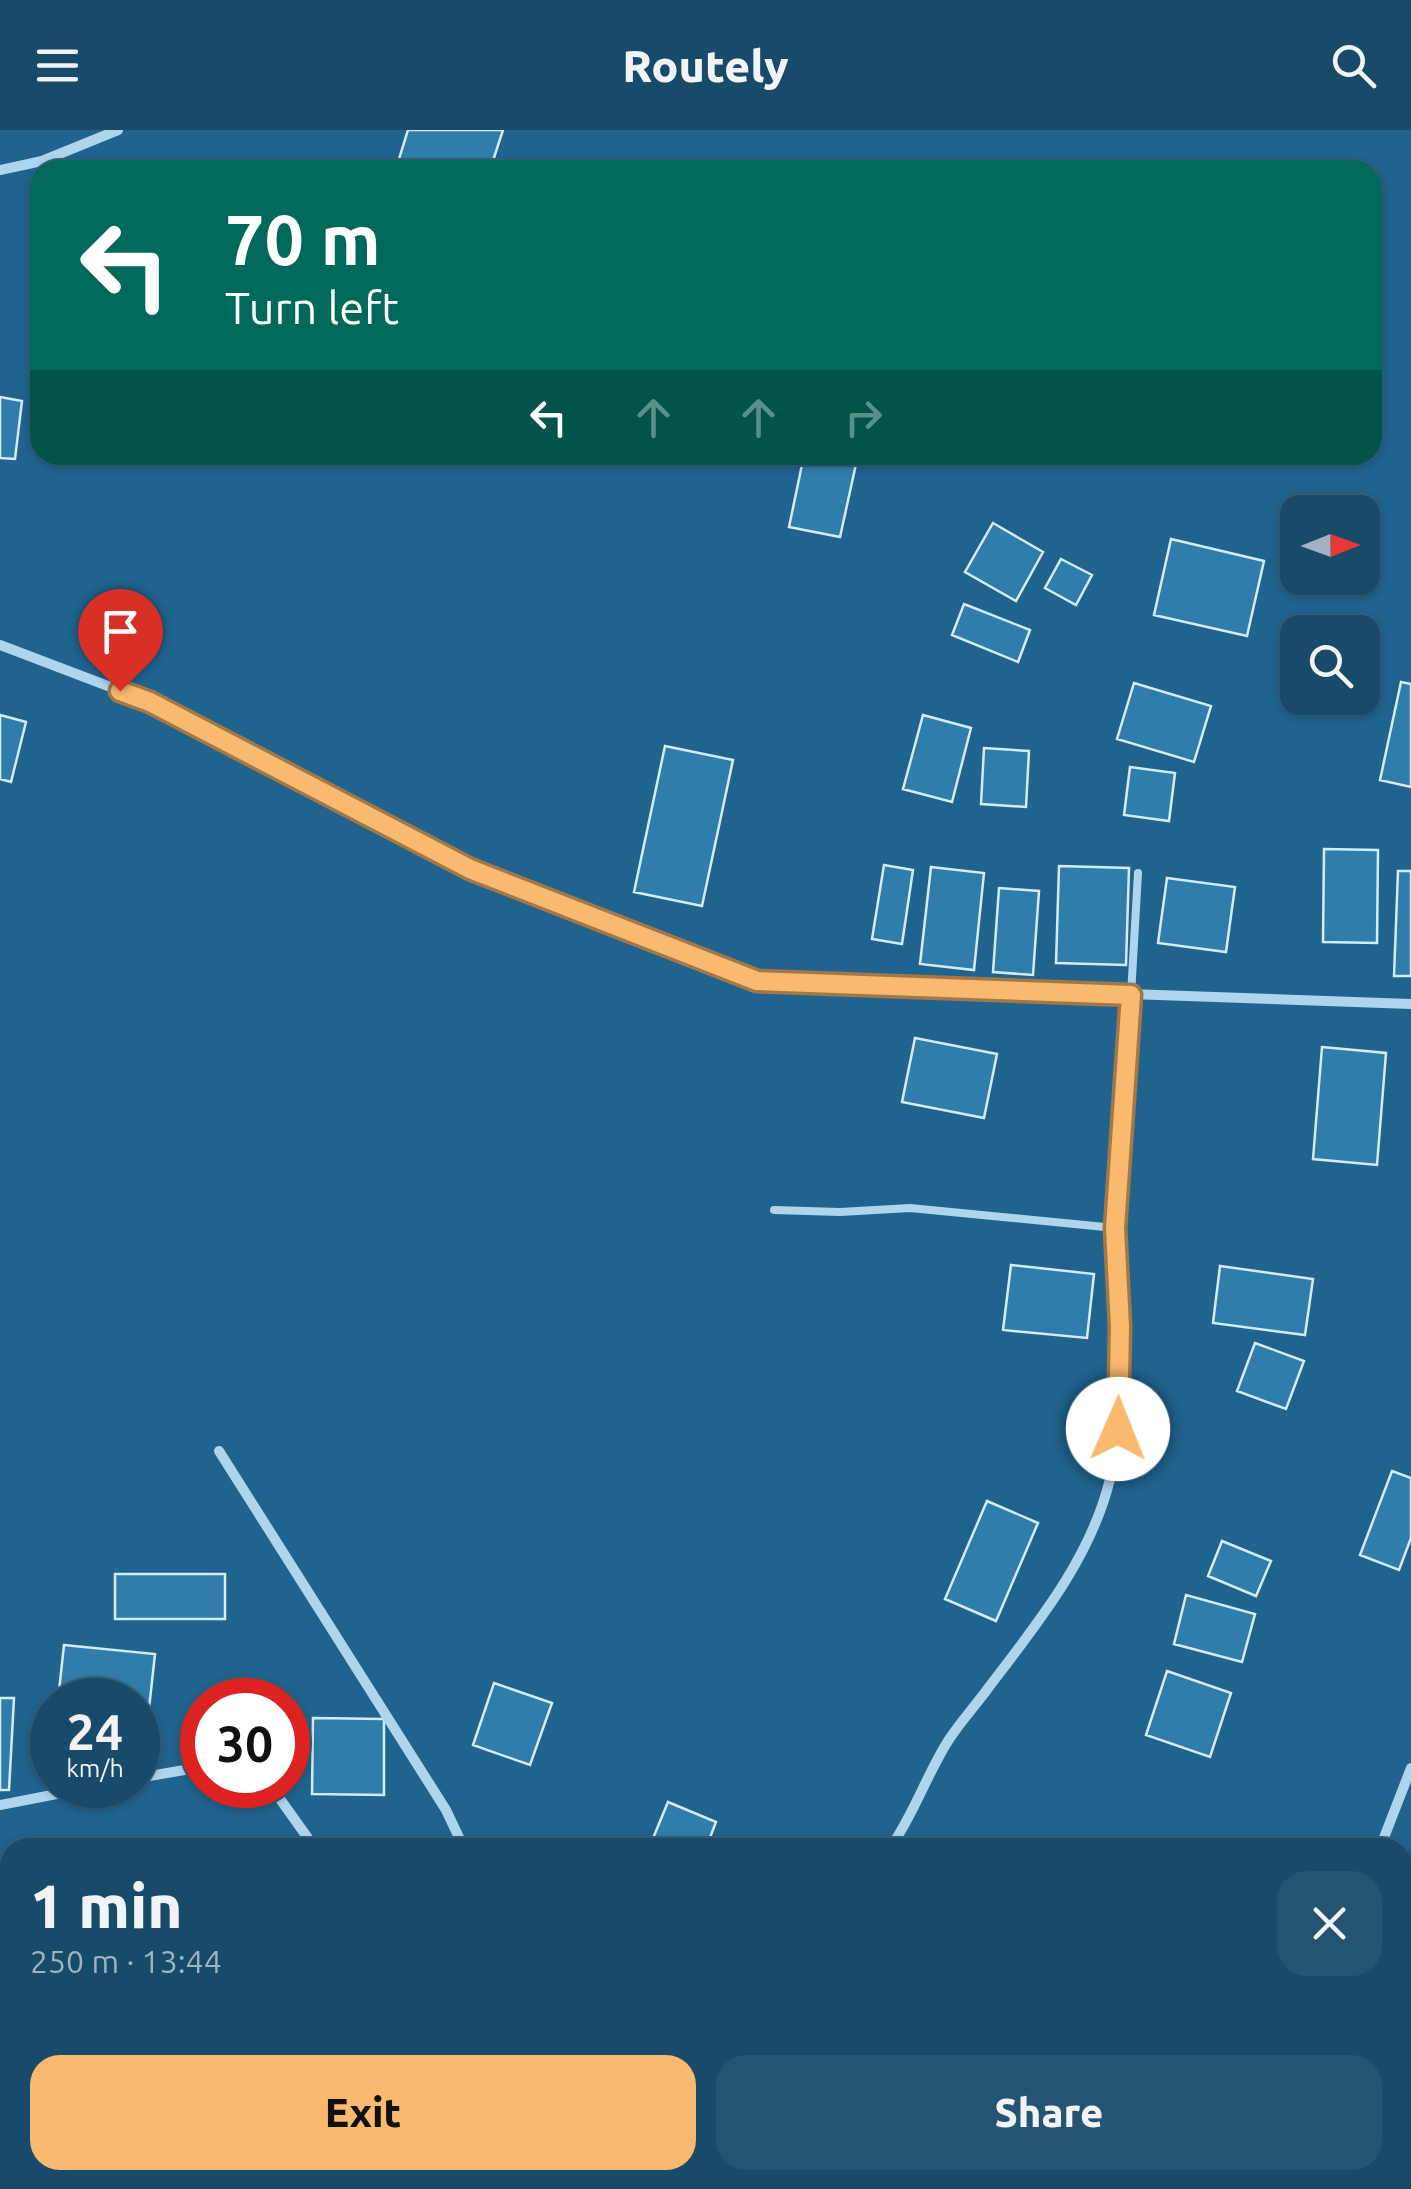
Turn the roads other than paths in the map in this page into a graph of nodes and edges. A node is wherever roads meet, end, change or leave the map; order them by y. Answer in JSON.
{"nodes":[{"id":1,"x":118,"y":130,"type":"edge"},
{"id":2,"x":44,"y":160,"type":"edge"},
{"id":3,"x":30,"y":164,"type":"edge"},
{"id":4,"x":0,"y":170,"type":"edge"},
{"id":5,"x":0,"y":645,"type":"edge"},
{"id":6,"x":1138,"y":873,"type":"dead end"},
{"id":7,"x":1131,"y":995,"type":"junction"},
{"id":8,"x":1411,"y":1004,"type":"edge"},
{"id":9,"x":774,"y":1210,"type":"dead end"},
{"id":10,"x":1115,"y":1228,"type":"junction"},
{"id":11,"x":219,"y":1451,"type":"dead end"},
{"id":12,"x":1411,"y":1768,"type":"edge"},
{"id":13,"x":30,"y":1798,"type":"edge"},
{"id":14,"x":0,"y":1804,"type":"edge"},
{"id":15,"x":286,"y":1808,"type":"edge"},
{"id":16,"x":308,"y":1838,"type":"edge"},
{"id":17,"x":459,"y":1838,"type":"edge"},
{"id":18,"x":897,"y":1838,"type":"edge"},
{"id":19,"x":1384,"y":1838,"type":"edge"}],
"edges":[{"from":1,"to":2,"type":"street"},
{"from":3,"to":4,"type":"street"},
{"from":5,"to":7,"type":"street"},
{"from":6,"to":7,"type":"lane"},
{"from":7,"to":8,"type":"street"},
{"from":7,"to":10,"type":"street"},
{"from":9,"to":10,"type":"lane"},
{"from":10,"to":18,"type":"street"},
{"from":11,"to":17,"type":"street"},
{"from":12,"to":19,"type":"street"},
{"from":13,"to":14,"type":"street"},
{"from":15,"to":16,"type":"street"}]}
